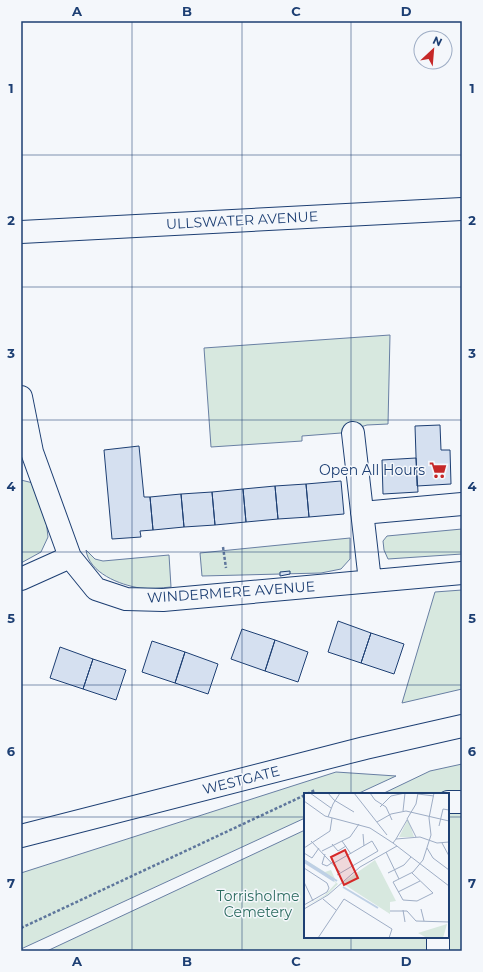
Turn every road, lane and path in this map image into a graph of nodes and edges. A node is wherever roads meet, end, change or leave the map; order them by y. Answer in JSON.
{"nodes":[{"id":1,"x":462,"y":209,"type":"edge"},
{"id":2,"x":21,"y":232,"type":"edge"},
{"id":3,"x":21,"y":398,"type":"edge"},
{"id":4,"x":353,"y":432,"type":"dead end"},
{"id":5,"x":26,"y":454,"type":"edge"},
{"id":6,"x":462,"y":504,"type":"edge"},
{"id":7,"x":362,"y":513,"type":"junction"},
{"id":8,"x":223,"y":547,"type":"dead end"},
{"id":9,"x":70,"y":557,"type":"junction"},
{"id":10,"x":226,"y":569,"type":"dead end"},
{"id":11,"x":462,"y":573,"type":"edge"},
{"id":12,"x":21,"y":579,"type":"edge"},
{"id":13,"x":370,"y":581,"type":"junction"},
{"id":14,"x":462,"y":726,"type":"edge"},
{"id":15,"x":304,"y":795,"type":"edge"},
{"id":16,"x":449,"y":802,"type":"edge"},
{"id":17,"x":462,"y":802,"type":"edge"},
{"id":18,"x":21,"y":836,"type":"edge"},
{"id":19,"x":21,"y":928,"type":"edge"},
{"id":20,"x":438,"y":938,"type":"edge"},
{"id":21,"x":438,"y":951,"type":"edge"}],
"edges":[{"from":1,"to":2,"type":"street","name":"ULLSWATER AVENUE"},
{"from":3,"to":5,"type":"street","name":"WINDERMERE AVENUE"},
{"from":4,"to":7,"type":"street"},
{"from":5,"to":9,"type":"street","name":"WINDERMERE AVENUE"},
{"from":6,"to":7,"type":"street"},
{"from":7,"to":13,"type":"street"},
{"from":8,"to":10,"type":"path"},
{"from":9,"to":12,"type":"street"},
{"from":9,"to":13,"type":"street","name":"WINDERMERE AVENUE"},
{"from":11,"to":13,"type":"street","name":"WINDERMERE AVENUE"},
{"from":14,"to":18,"type":"street","name":"WESTGATE"},
{"from":15,"to":19,"type":"path"},
{"from":16,"to":17,"type":"street"},
{"from":20,"to":21,"type":"street"}]}
